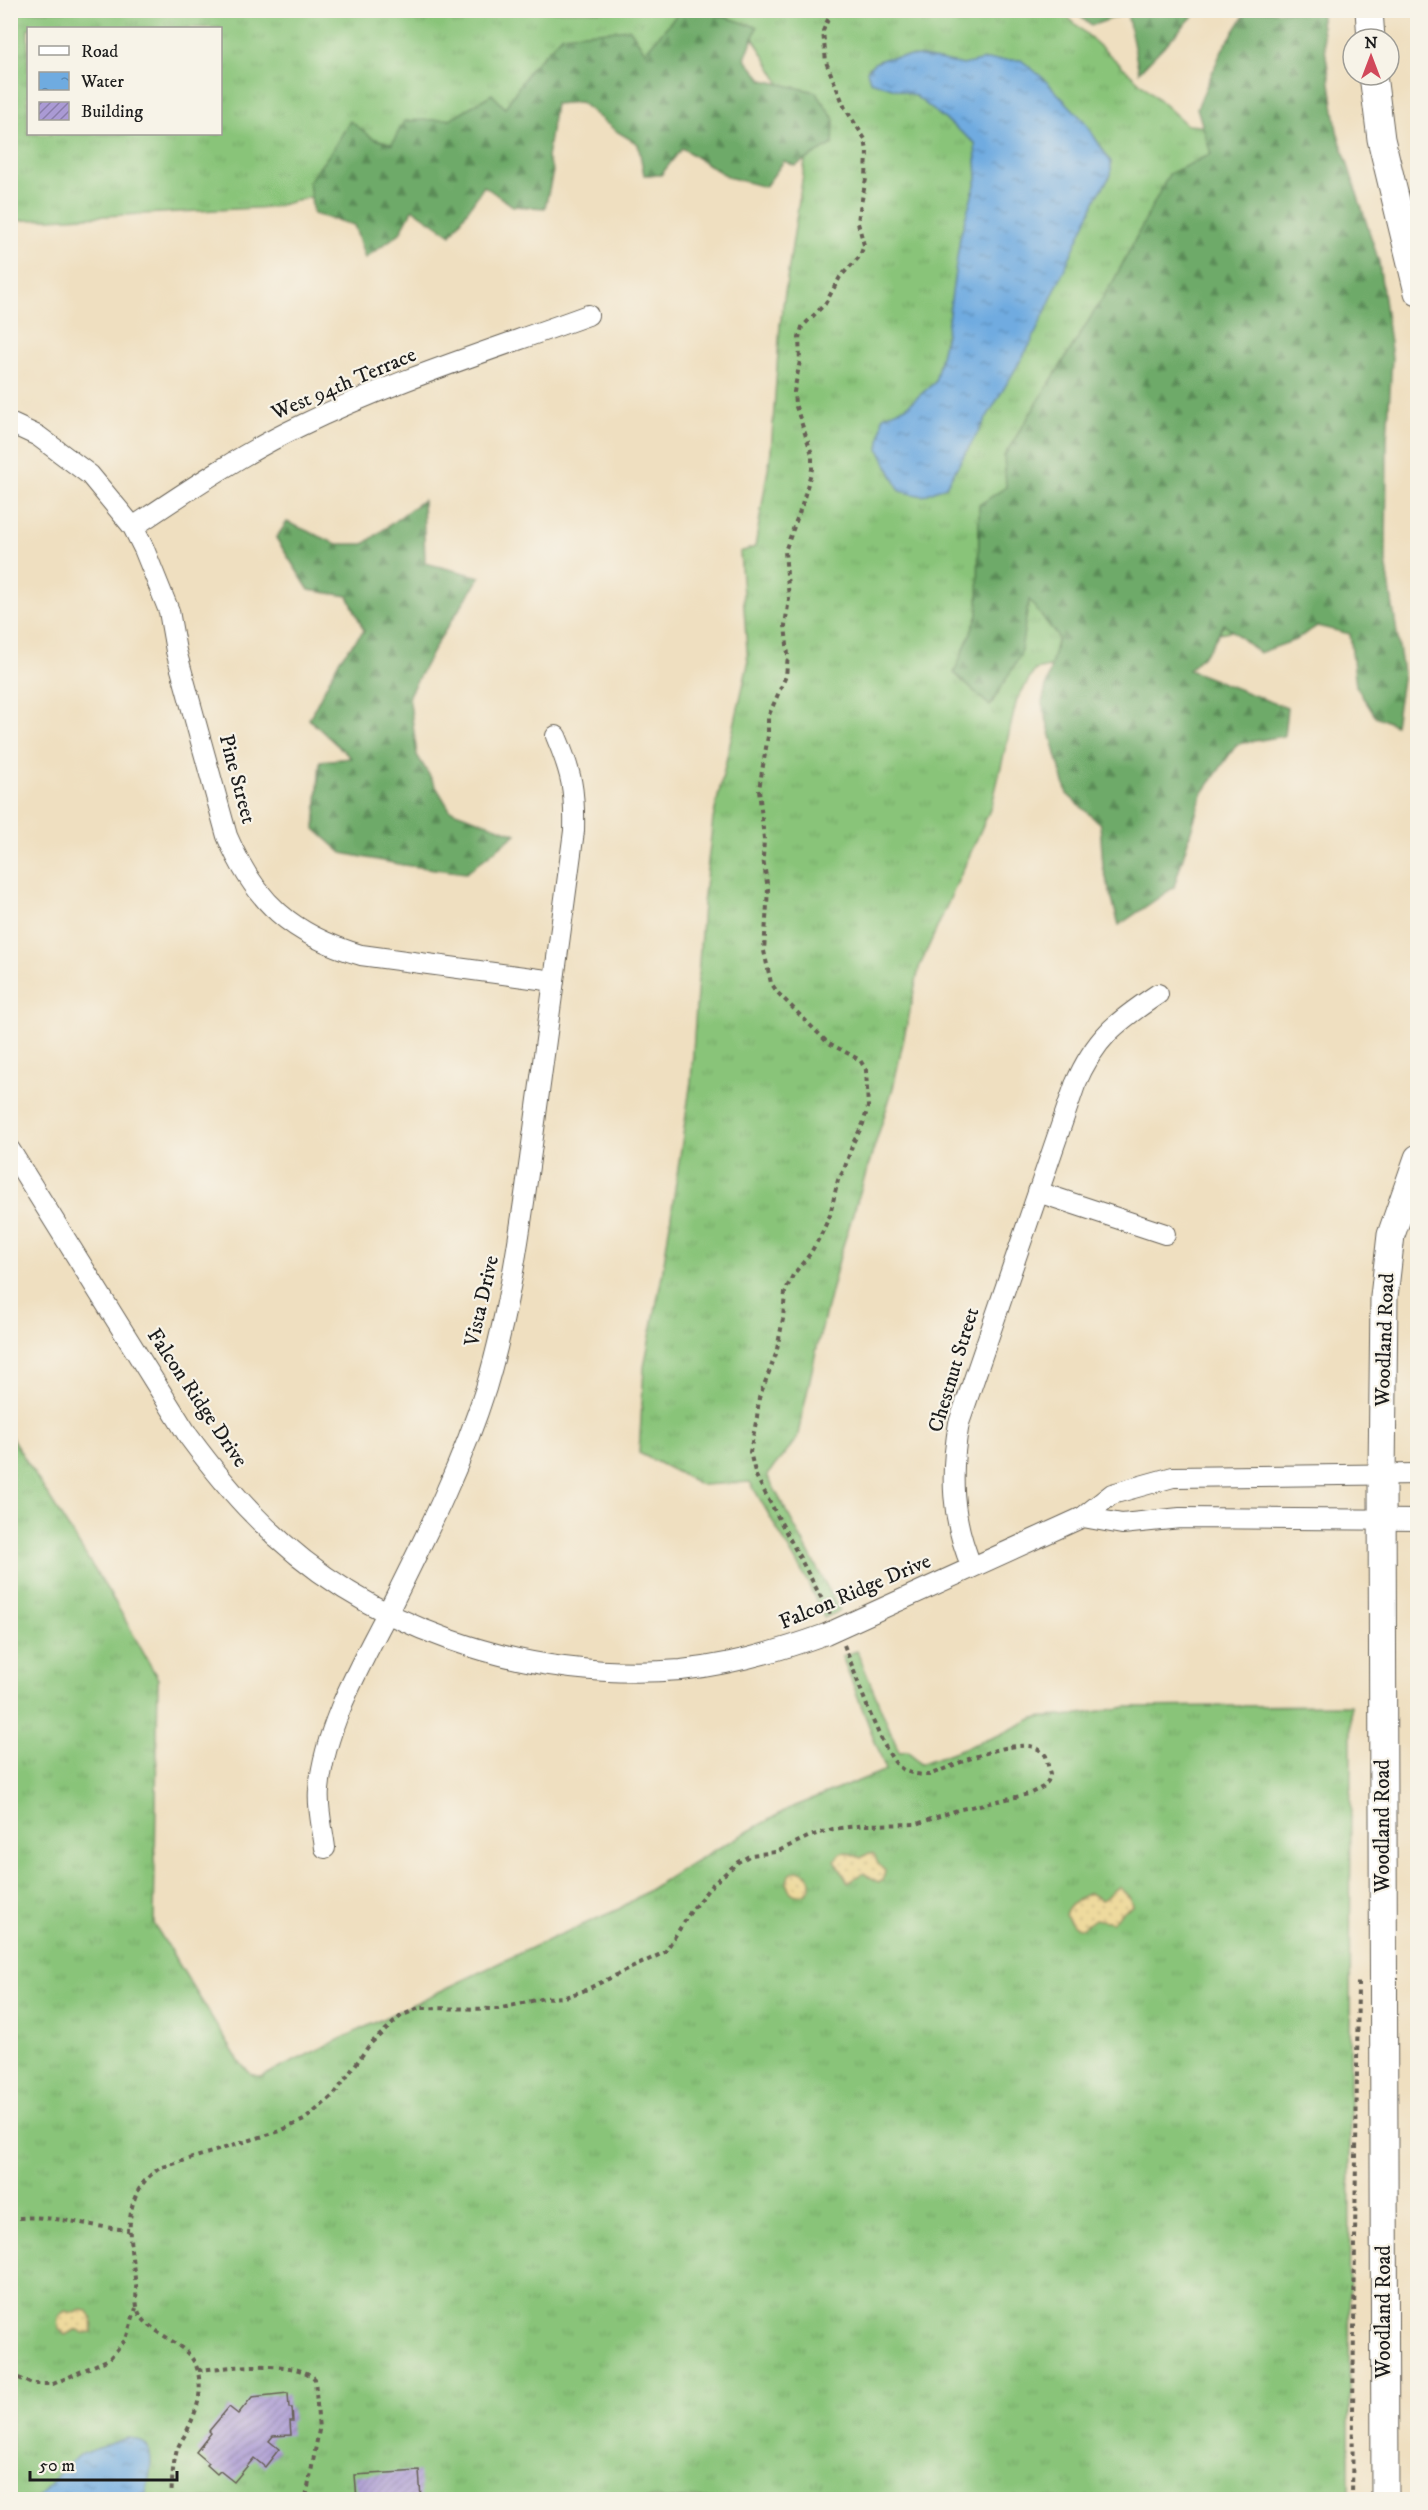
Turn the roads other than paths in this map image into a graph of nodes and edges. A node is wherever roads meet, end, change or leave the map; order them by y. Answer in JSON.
{"nodes":[{"id":1,"x":1369,"y":10,"type":"edge"},
{"id":2,"x":1370,"y":27,"type":"edge"},
{"id":3,"x":1374,"y":87,"type":"edge"},
{"id":4,"x":1418,"y":292,"type":"edge"},
{"id":5,"x":588,"y":315,"type":"dead end"},
{"id":6,"x":10,"y":423,"type":"edge"},
{"id":7,"x":133,"y":527,"type":"junction"},
{"id":8,"x":556,"y":736,"type":"dead end"},
{"id":9,"x":554,"y":981,"type":"junction"},
{"id":10,"x":1158,"y":994,"type":"dead end"},
{"id":11,"x":10,"y":1150,"type":"edge"},
{"id":12,"x":1418,"y":1158,"type":"edge"},
{"id":13,"x":1038,"y":1192,"type":"junction"},
{"id":14,"x":1166,"y":1234,"type":"dead end"},
{"id":15,"x":1382,"y":1474,"type":"junction"},
{"id":16,"x":1418,"y":1474,"type":"edge"},
{"id":17,"x":1083,"y":1517,"type":"junction"},
{"id":18,"x":1382,"y":1520,"type":"junction"},
{"id":19,"x":1418,"y":1520,"type":"edge"},
{"id":20,"x":972,"y":1567,"type":"junction"},
{"id":21,"x":387,"y":1613,"type":"junction"},
{"id":22,"x":325,"y":1848,"type":"dead end"},
{"id":23,"x":1384,"y":2499,"type":"edge"}],
"edges":[{"from":1,"to":2,"type":"main road"},
{"from":3,"to":4,"type":"main road"},
{"from":5,"to":7,"type":"street","name":"West 94th Terrace"},
{"from":6,"to":7,"type":"street","name":"Pine Street"},
{"from":7,"to":9,"type":"street","name":"Pine Street"},
{"from":8,"to":9,"type":"street","name":"Vista Drive"},
{"from":9,"to":21,"type":"street","name":"Vista Drive"},
{"from":10,"to":13,"type":"street","name":"Chestnut Street"},
{"from":11,"to":21,"type":"street","name":"Falcon Ridge Drive"},
{"from":12,"to":15,"type":"main road","name":"Woodland Road"},
{"from":13,"to":14,"type":"street"},
{"from":13,"to":20,"type":"street","name":"Chestnut Street"},
{"from":15,"to":16,"type":"street","name":"Falcon Ridge Drive"},
{"from":15,"to":17,"type":"street","name":"Falcon Ridge Drive"},
{"from":15,"to":18,"type":"main road","name":"Woodland Road"},
{"from":17,"to":18,"type":"street"},
{"from":17,"to":20,"type":"street","name":"Falcon Ridge Drive"},
{"from":18,"to":19,"type":"street"},
{"from":18,"to":23,"type":"main road","name":"Woodland Road"},
{"from":20,"to":21,"type":"street","name":"Falcon Ridge Drive"},
{"from":21,"to":22,"type":"street","name":"Vista Drive"}]}
